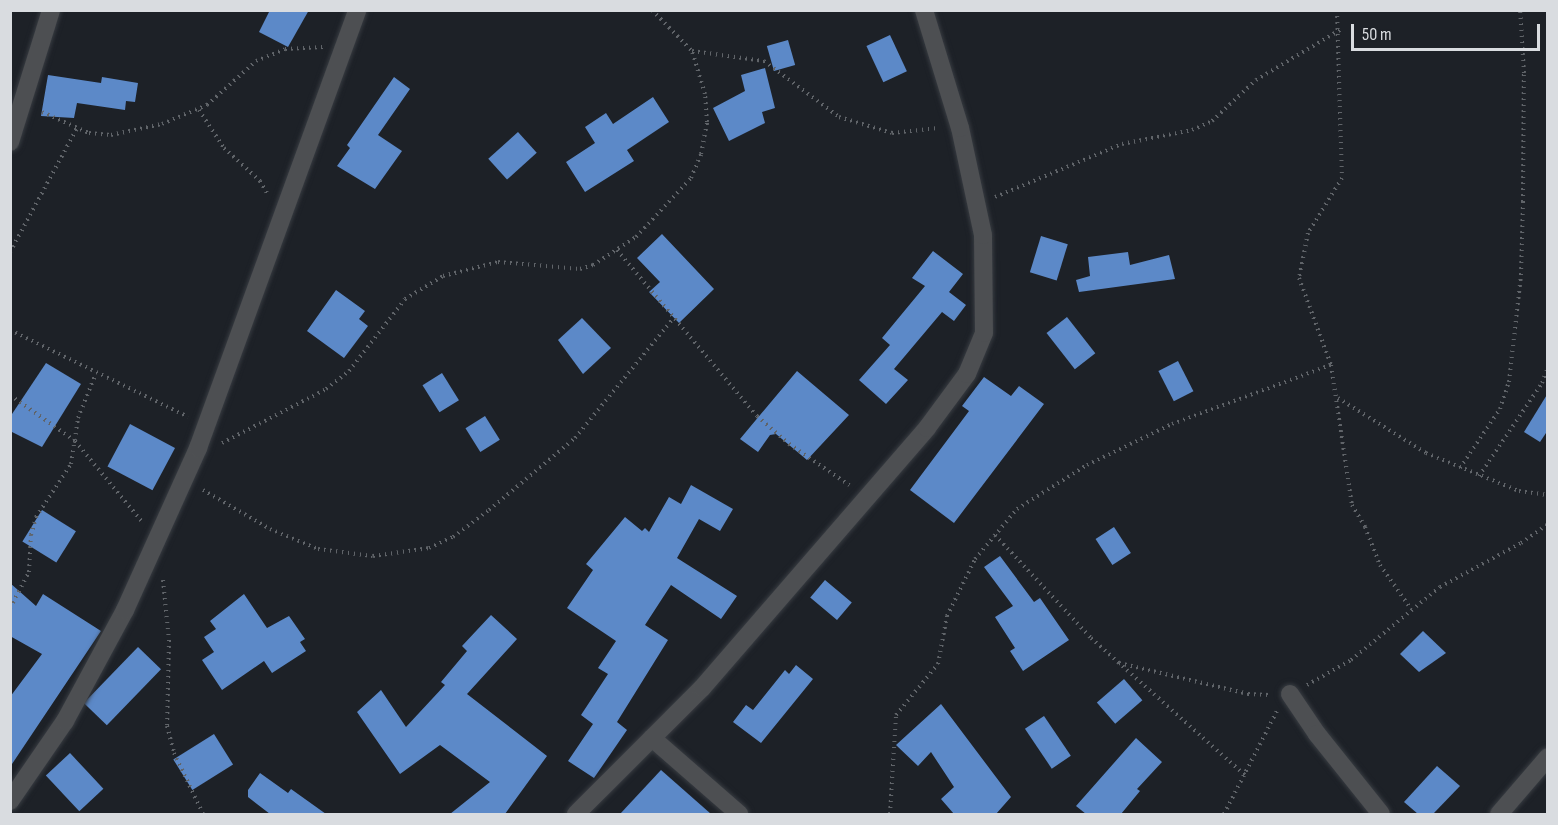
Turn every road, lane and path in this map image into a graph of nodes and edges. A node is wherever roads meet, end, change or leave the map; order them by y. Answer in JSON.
{"nodes":[{"id":1,"x":51,"y":10,"type":"edge"},
{"id":2,"x":357,"y":10,"type":"edge"},
{"id":3,"x":652,"y":10,"type":"edge"},
{"id":4,"x":924,"y":10,"type":"edge"},
{"id":5,"x":1337,"y":10,"type":"edge"},
{"id":6,"x":1520,"y":10,"type":"edge"},
{"id":7,"x":1340,"y":30,"type":"junction"},
{"id":8,"x":345,"y":45,"type":"junction"},
{"id":9,"x":692,"y":51,"type":"junction"},
{"id":10,"x":22,"y":103,"type":"junction"},
{"id":11,"x":199,"y":110,"type":"junction"},
{"id":12,"x":77,"y":128,"type":"junction"},
{"id":13,"x":960,"y":128,"type":"junction"},
{"id":14,"x":10,"y":142,"type":"edge"},
{"id":15,"x":976,"y":205,"type":"junction"},
{"id":16,"x":279,"y":230,"type":"junction"},
{"id":17,"x":616,"y":250,"type":"junction"},
{"id":18,"x":10,"y":252,"type":"edge"},
{"id":19,"x":672,"y":320,"type":"junction"},
{"id":20,"x":10,"y":330,"type":"edge"},
{"id":21,"x":1331,"y":365,"type":"junction"},
{"id":22,"x":1548,"y":367,"type":"edge"},
{"id":23,"x":96,"y":373,"type":"junction"},
{"id":24,"x":10,"y":395,"type":"edge"},
{"id":25,"x":1338,"y":398,"type":"junction"},
{"id":26,"x":206,"y":425,"type":"junction"},
{"id":27,"x":75,"y":441,"type":"junction"},
{"id":28,"x":198,"y":448,"type":"junction"},
{"id":29,"x":1460,"y":468,"type":"junction"},
{"id":30,"x":1479,"y":476,"type":"junction"},
{"id":31,"x":184,"y":479,"type":"junction"},
{"id":32,"x":1548,"y":495,"type":"edge"},
{"id":33,"x":867,"y":498,"type":"junction"},
{"id":34,"x":1548,"y":524,"type":"edge"},
{"id":35,"x":995,"y":535,"type":"junction"},
{"id":36,"x":158,"y":537,"type":"junction"},
{"id":37,"x":162,"y":571,"type":"dead end"},
{"id":38,"x":10,"y":608,"type":"edge"},
{"id":39,"x":1411,"y":609,"type":"junction"},
{"id":40,"x":1119,"y":663,"type":"junction"},
{"id":41,"x":1288,"y":694,"type":"junction"},
{"id":42,"x":652,"y":738,"type":"junction"},
{"id":43,"x":1548,"y":757,"type":"edge"},
{"id":44,"x":1246,"y":776,"type":"junction"},
{"id":45,"x":10,"y":801,"type":"edge"},
{"id":46,"x":203,"y":814,"type":"edge"},
{"id":47,"x":576,"y":814,"type":"edge"},
{"id":48,"x":739,"y":814,"type":"edge"},
{"id":49,"x":890,"y":814,"type":"edge"},
{"id":50,"x":1224,"y":814,"type":"edge"},
{"id":51,"x":1381,"y":814,"type":"edge"},
{"id":52,"x":1499,"y":814,"type":"edge"}],
"edges":[{"from":1,"to":10,"type":"street"},
{"from":2,"to":8,"type":"street"},
{"from":3,"to":9,"type":"path"},
{"from":4,"to":13,"type":"street"},
{"from":5,"to":7,"type":"path"},
{"from":6,"to":29,"type":"path"},
{"from":7,"to":15,"type":"path"},
{"from":7,"to":21,"type":"path"},
{"from":8,"to":11,"type":"path"},
{"from":8,"to":16,"type":"street"},
{"from":9,"to":13,"type":"path"},
{"from":9,"to":17,"type":"path"},
{"from":10,"to":12,"type":"path"},
{"from":10,"to":14,"type":"street"},
{"from":11,"to":12,"type":"path"},
{"from":11,"to":16,"type":"path"},
{"from":12,"to":18,"type":"path"},
{"from":13,"to":15,"type":"street"},
{"from":15,"to":33,"type":"street"},
{"from":16,"to":26,"type":"street"},
{"from":17,"to":19,"type":"path"},
{"from":17,"to":28,"type":"path"},
{"from":19,"to":31,"type":"path"},
{"from":19,"to":33,"type":"path"},
{"from":20,"to":23,"type":"path"},
{"from":21,"to":25,"type":"path"},
{"from":21,"to":35,"type":"path"},
{"from":22,"to":30,"type":"path"},
{"from":23,"to":26,"type":"path"},
{"from":23,"to":27,"type":"path"},
{"from":24,"to":27,"type":"path"},
{"from":25,"to":29,"type":"path"},
{"from":25,"to":39,"type":"path"},
{"from":26,"to":28,"type":"street"},
{"from":27,"to":36,"type":"path"},
{"from":27,"to":38,"type":"path"},
{"from":28,"to":31,"type":"street"},
{"from":29,"to":30,"type":"path"},
{"from":30,"to":32,"type":"path"},
{"from":31,"to":36,"type":"street"},
{"from":33,"to":42,"type":"street"},
{"from":34,"to":39,"type":"path"},
{"from":35,"to":40,"type":"path"},
{"from":35,"to":49,"type":"path"},
{"from":36,"to":45,"type":"street"},
{"from":37,"to":46,"type":"path"},
{"from":39,"to":41,"type":"path"},
{"from":40,"to":41,"type":"path"},
{"from":40,"to":44,"type":"path"},
{"from":41,"to":44,"type":"path"},
{"from":41,"to":51,"type":"street"},
{"from":42,"to":47,"type":"street"},
{"from":42,"to":48,"type":"street"},
{"from":43,"to":52,"type":"street"},
{"from":44,"to":50,"type":"path"}]}
